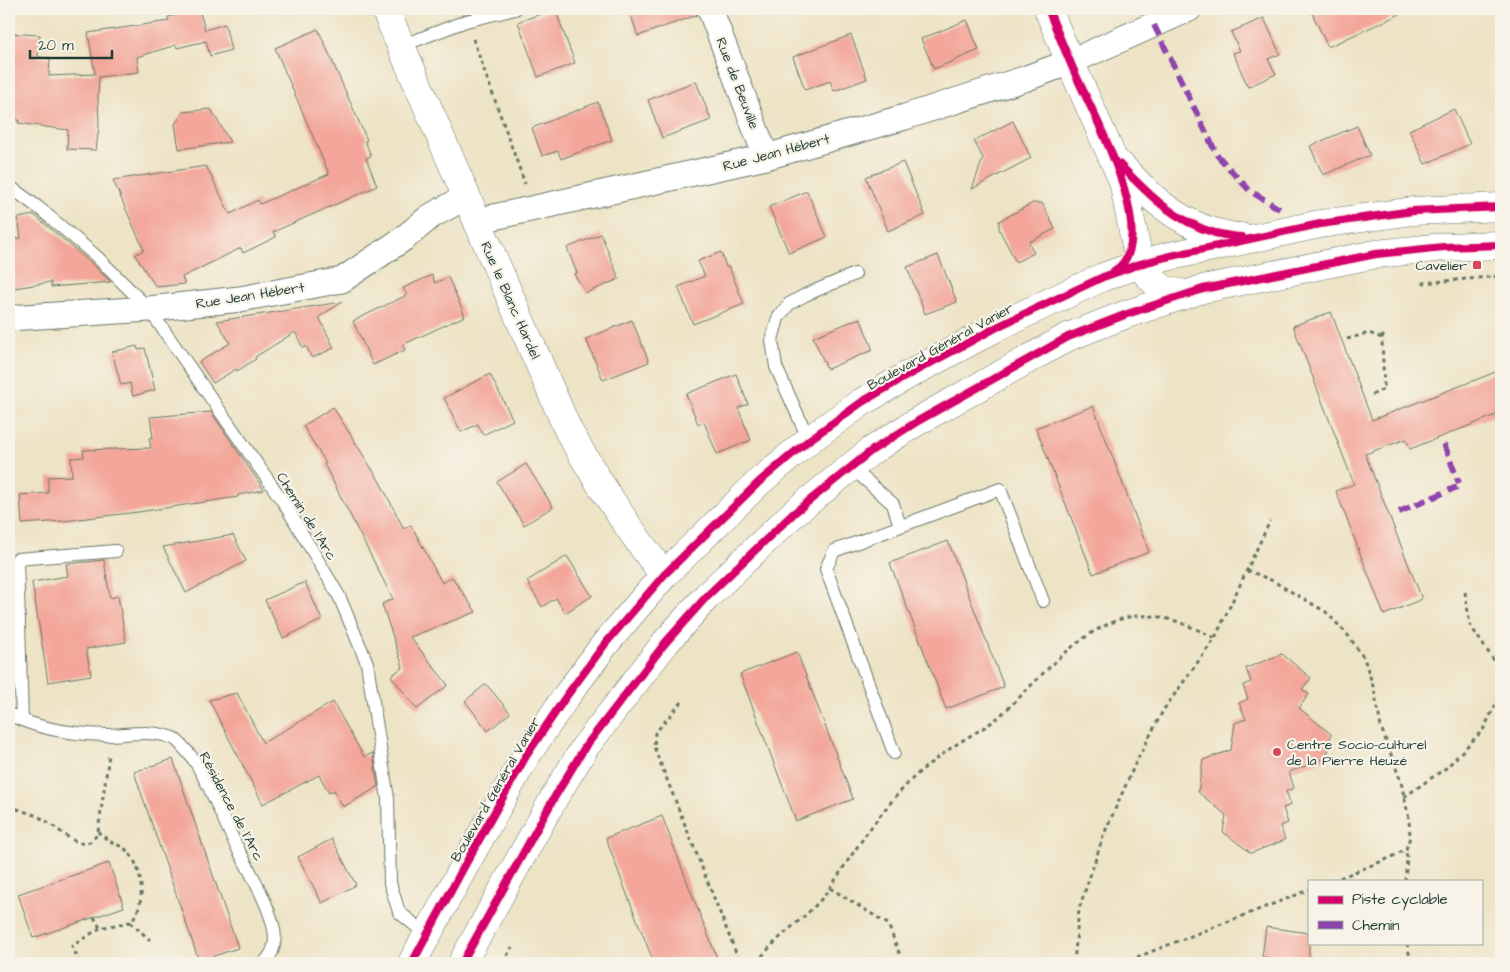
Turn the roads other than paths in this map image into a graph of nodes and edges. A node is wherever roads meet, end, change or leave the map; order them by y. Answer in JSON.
{"nodes":[{"id":1,"x":385,"y":9,"type":"edge"},
{"id":2,"x":515,"y":9,"type":"edge"},
{"id":3,"x":710,"y":9,"type":"edge"},
{"id":4,"x":1048,"y":9,"type":"edge"},
{"id":5,"x":1189,"y":9,"type":"edge"},
{"id":6,"x":401,"y":46,"type":"junction"},
{"id":7,"x":1070,"y":62,"type":"junction"},
{"id":8,"x":766,"y":157,"type":"junction"},
{"id":9,"x":1114,"y":158,"type":"junction"},
{"id":10,"x":9,"y":186,"type":"edge"},
{"id":11,"x":466,"y":196,"type":"junction"},
{"id":12,"x":1501,"y":207,"type":"edge"},
{"id":13,"x":1184,"y":220,"type":"junction"},
{"id":14,"x":476,"y":221,"type":"junction"},
{"id":15,"x":1132,"y":226,"type":"junction"},
{"id":16,"x":1264,"y":235,"type":"junction"},
{"id":17,"x":1501,"y":245,"type":"edge"},
{"id":18,"x":1200,"y":250,"type":"junction"},
{"id":19,"x":1140,"y":264,"type":"junction"},
{"id":20,"x":855,"y":274,"type":"dead end"},
{"id":21,"x":1103,"y":277,"type":"junction"},
{"id":22,"x":1186,"y":293,"type":"junction"},
{"id":23,"x":149,"y":309,"type":"junction"},
{"id":24,"x":9,"y":318,"type":"edge"},
{"id":25,"x":809,"y":440,"type":"junction"},
{"id":26,"x":851,"y":467,"type":"junction"},
{"id":27,"x":900,"y":526,"type":"junction"},
{"id":28,"x":116,"y":551,"type":"dead end"},
{"id":29,"x":664,"y":575,"type":"junction"},
{"id":30,"x":1043,"y":601,"type":"dead end"},
{"id":31,"x":9,"y":714,"type":"edge"},
{"id":32,"x":22,"y":720,"type":"junction"},
{"id":33,"x":894,"y":754,"type":"dead end"},
{"id":34,"x":427,"y":936,"type":"junction"},
{"id":35,"x":264,"y":963,"type":"edge"},
{"id":36,"x":412,"y":963,"type":"edge"},
{"id":37,"x":462,"y":963,"type":"edge"}],
"edges":[{"from":1,"to":6,"type":"street","name":"Rue le Blanc Hardel"},
{"from":2,"to":6,"type":"lane"},
{"from":3,"to":8,"type":"street","name":"Rue de Beuville"},
{"from":4,"to":7,"type":"street"},
{"from":5,"to":7,"type":"street","name":"Rue Jean Hébert"},
{"from":6,"to":11,"type":"street","name":"Rue le Blanc Hardel"},
{"from":7,"to":8,"type":"street","name":"Rue Jean Hébert"},
{"from":7,"to":9,"type":"street"},
{"from":8,"to":14,"type":"street","name":"Rue Jean Hébert"},
{"from":9,"to":13,"type":"street"},
{"from":9,"to":15,"type":"street"},
{"from":10,"to":23,"type":"lane","name":"Chemin de l'Arc"},
{"from":11,"to":14,"type":"street","name":"Rue le Blanc Hardel"},
{"from":11,"to":23,"type":"street","name":"Rue Jean Hébert"},
{"from":12,"to":16,"type":"street","name":"Boulevard Général Vanier"},
{"from":13,"to":16,"type":"street"},
{"from":13,"to":18,"type":"street"},
{"from":14,"to":29,"type":"street","name":"Rue le Blanc Hardel"},
{"from":15,"to":19,"type":"street"},
{"from":15,"to":21,"type":"street"},
{"from":16,"to":18,"type":"street","name":"Boulevard Général Vanier"},
{"from":17,"to":22,"type":"street"},
{"from":18,"to":19,"type":"street","name":"Boulevard Général Vanier"},
{"from":18,"to":22,"type":"street"},
{"from":19,"to":21,"type":"street","name":"Boulevard Général Vanier"},
{"from":19,"to":22,"type":"street"},
{"from":20,"to":25,"type":"lane"},
{"from":21,"to":25,"type":"street","name":"Boulevard Général Vanier"},
{"from":22,"to":26,"type":"street"},
{"from":23,"to":24,"type":"street","name":"Rue Jean Hébert"},
{"from":23,"to":34,"type":"lane","name":"Chemin de l'Arc"},
{"from":25,"to":29,"type":"street","name":"Boulevard Général Vanier"},
{"from":26,"to":27,"type":"lane"},
{"from":26,"to":37,"type":"street"},
{"from":27,"to":30,"type":"lane"},
{"from":27,"to":33,"type":"lane"},
{"from":28,"to":32,"type":"lane"},
{"from":29,"to":34,"type":"street","name":"Boulevard Général Vanier"},
{"from":31,"to":32,"type":"lane","name":"Résidence de l'Arc"},
{"from":32,"to":35,"type":"lane","name":"Résidence de l'Arc"},
{"from":34,"to":36,"type":"street","name":"Boulevard Général Vanier"}]}
